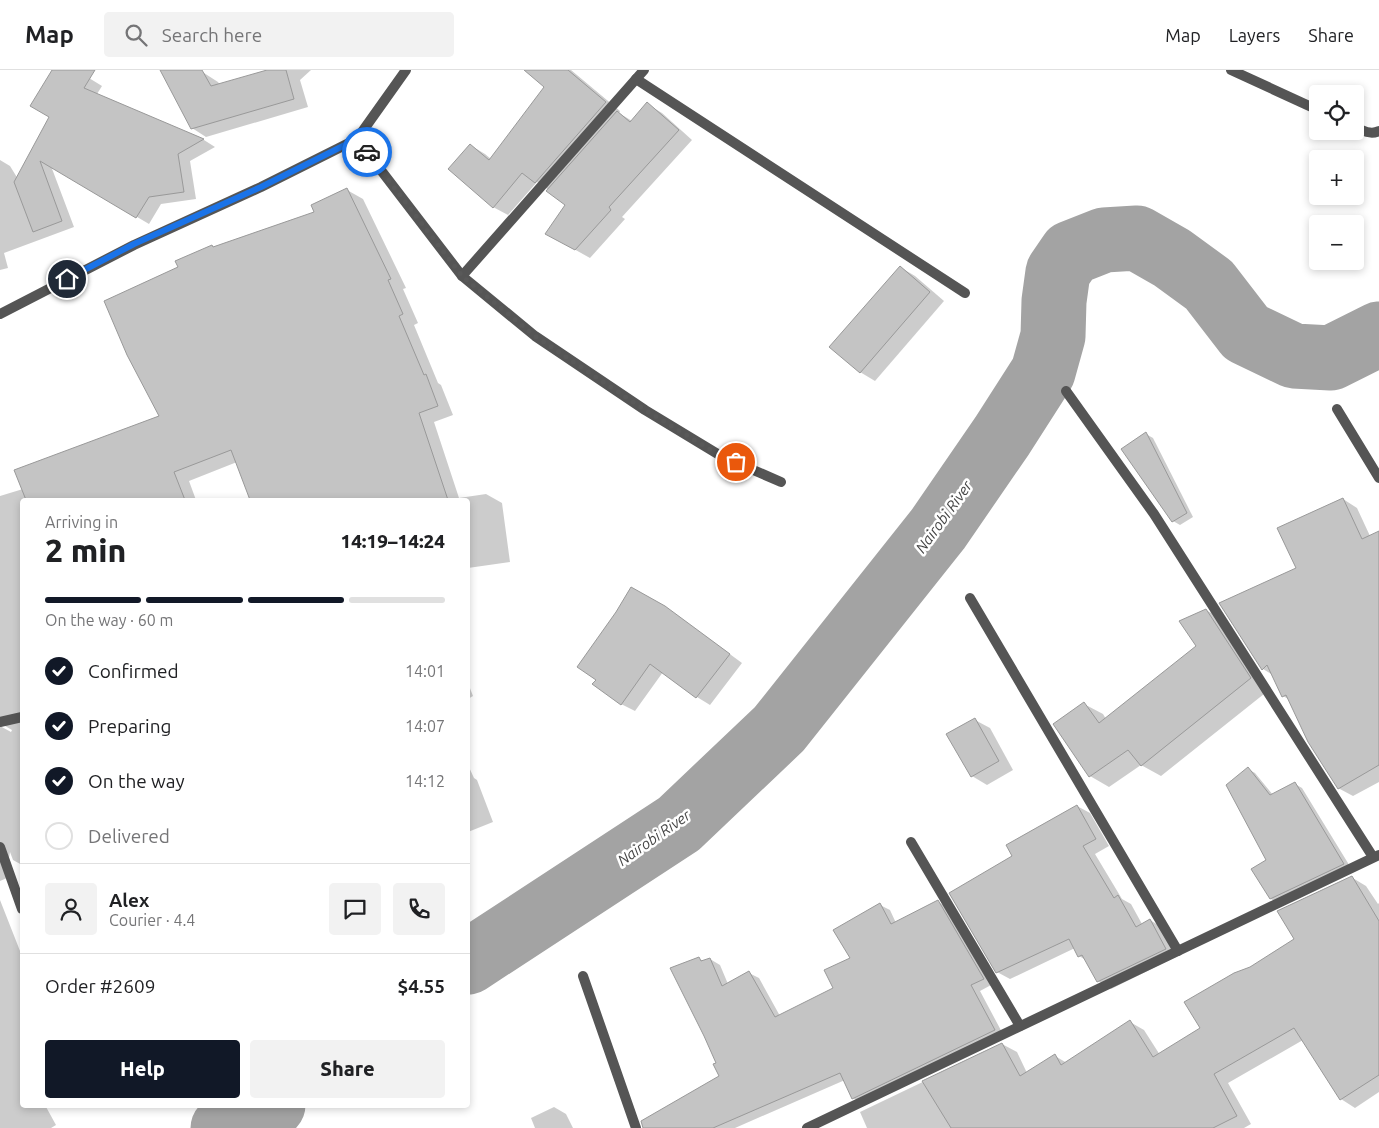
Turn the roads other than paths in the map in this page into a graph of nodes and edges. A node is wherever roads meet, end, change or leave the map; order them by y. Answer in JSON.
{"nodes":[{"id":1,"x":406,"y":70,"type":"edge"},
{"id":2,"x":644,"y":70,"type":"edge"},
{"id":3,"x":1232,"y":70,"type":"edge"},
{"id":4,"x":636,"y":79,"type":"junction"},
{"id":5,"x":1309,"y":106,"type":"edge"},
{"id":6,"x":1364,"y":131,"type":"edge"},
{"id":7,"x":1379,"y":131,"type":"edge"},
{"id":8,"x":357,"y":139,"type":"junction"},
{"id":9,"x":462,"y":276,"type":"junction"},
{"id":10,"x":964,"y":293,"type":"dead end"},
{"id":11,"x":0,"y":314,"type":"edge"},
{"id":12,"x":1066,"y":391,"type":"dead end"},
{"id":13,"x":1337,"y":409,"type":"dead end"},
{"id":14,"x":1379,"y":478,"type":"edge"},
{"id":15,"x":781,"y":482,"type":"dead end"},
{"id":16,"x":970,"y":598,"type":"dead end"},
{"id":17,"x":20,"y":717,"type":"edge"},
{"id":18,"x":0,"y":722,"type":"edge"},
{"id":19,"x":911,"y":842,"type":"dead end"},
{"id":20,"x":0,"y":847,"type":"edge"},
{"id":21,"x":1376,"y":856,"type":"edge"},
{"id":22,"x":20,"y":903,"type":"edge"},
{"id":23,"x":1178,"y":951,"type":"junction"},
{"id":24,"x":583,"y":976,"type":"dead end"},
{"id":25,"x":1020,"y":1026,"type":"junction"},
{"id":26,"x":636,"y":1128,"type":"edge"},
{"id":27,"x":807,"y":1128,"type":"edge"}],
"edges":[{"from":1,"to":8,"type":"street"},
{"from":2,"to":4,"type":"street"},
{"from":3,"to":5,"type":"street"},
{"from":4,"to":9,"type":"street"},
{"from":4,"to":10,"type":"street"},
{"from":6,"to":7,"type":"street"},
{"from":8,"to":9,"type":"street"},
{"from":8,"to":11,"type":"street"},
{"from":9,"to":15,"type":"street"},
{"from":12,"to":21,"type":"street"},
{"from":13,"to":14,"type":"street"},
{"from":16,"to":23,"type":"street"},
{"from":17,"to":18,"type":"street"},
{"from":19,"to":25,"type":"street"},
{"from":20,"to":22,"type":"street"},
{"from":21,"to":23,"type":"street"},
{"from":23,"to":25,"type":"street"},
{"from":24,"to":26,"type":"street"},
{"from":25,"to":27,"type":"street"}]}
